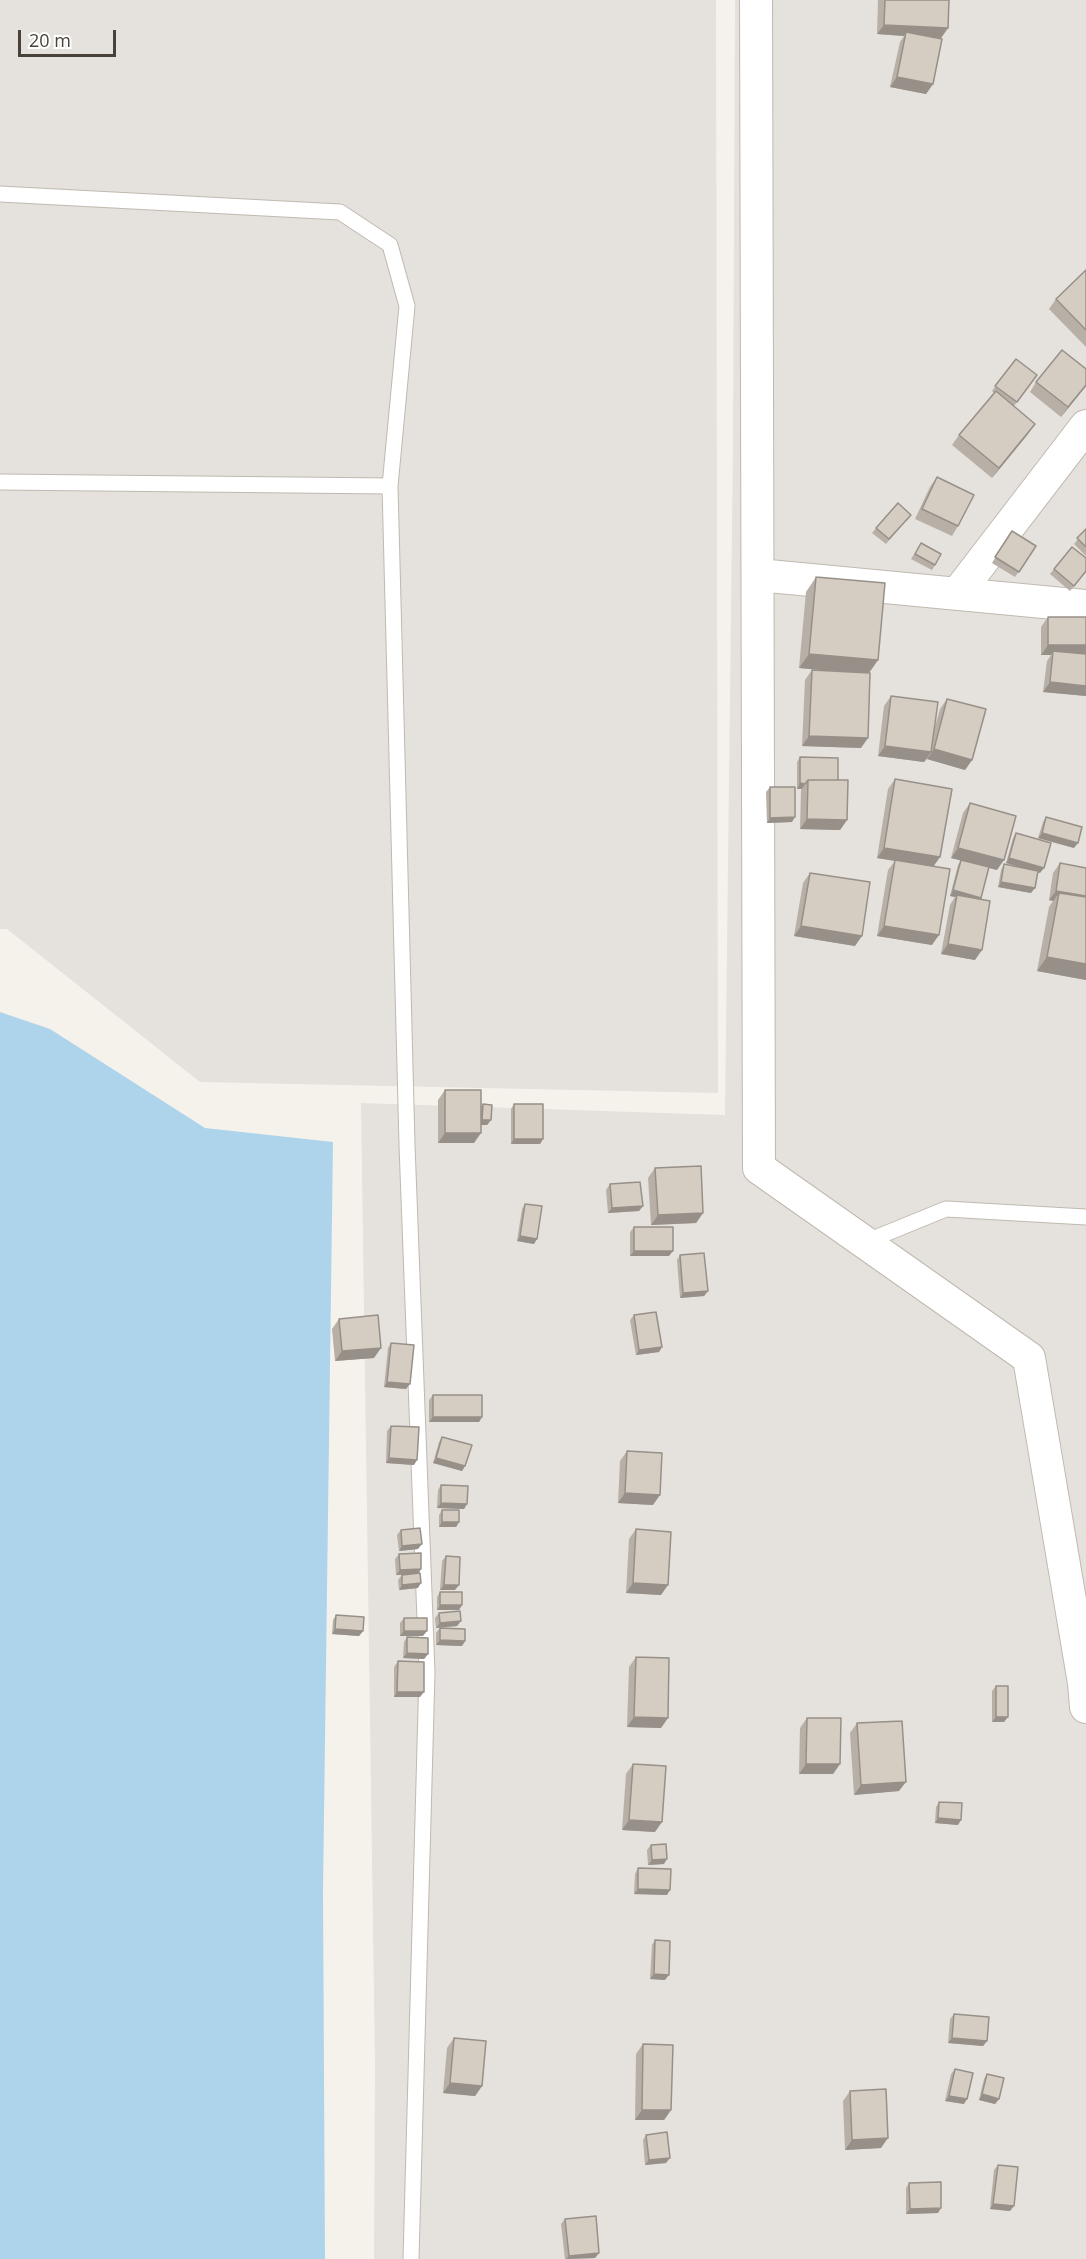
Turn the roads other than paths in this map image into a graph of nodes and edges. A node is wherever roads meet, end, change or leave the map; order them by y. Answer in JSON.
{"nodes":[{"id":1,"x":756,"y":0,"type":"edge"},
{"id":2,"x":0,"y":194,"type":"edge"},
{"id":3,"x":1086,"y":426,"type":"edge"},
{"id":4,"x":0,"y":482,"type":"edge"},
{"id":5,"x":390,"y":486,"type":"junction"},
{"id":6,"x":758,"y":575,"type":"junction"},
{"id":7,"x":957,"y":594,"type":"junction"},
{"id":8,"x":1086,"y":606,"type":"edge"},
{"id":9,"x":1086,"y":1217,"type":"edge"},
{"id":10,"x":865,"y":1242,"type":"junction"},
{"id":11,"x":1086,"y":1707,"type":"edge"},
{"id":12,"x":411,"y":2259,"type":"edge"}],
"edges":[{"from":1,"to":6,"type":"street"},
{"from":2,"to":5,"type":"lane"},
{"from":3,"to":7,"type":"street"},
{"from":4,"to":5,"type":"lane"},
{"from":5,"to":12,"type":"lane"},
{"from":6,"to":7,"type":"street"},
{"from":6,"to":10,"type":"street"},
{"from":7,"to":8,"type":"street"},
{"from":9,"to":10,"type":"lane"},
{"from":10,"to":11,"type":"street"}]}
